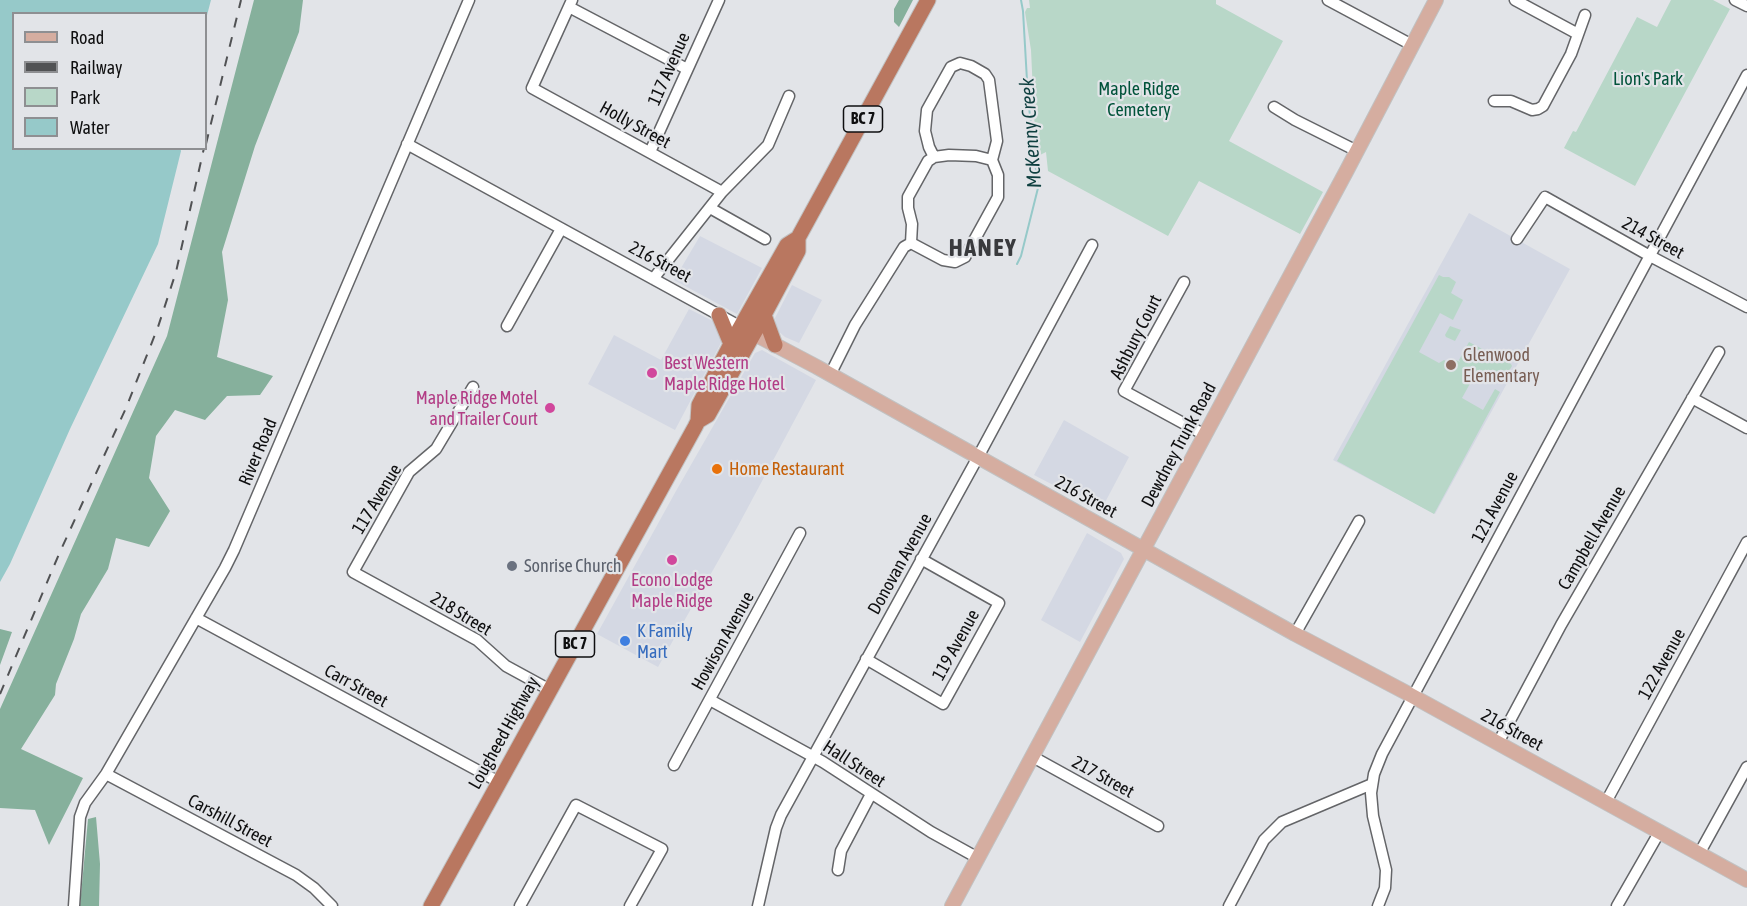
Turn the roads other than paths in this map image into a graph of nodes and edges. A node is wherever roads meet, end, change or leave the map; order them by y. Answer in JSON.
{"nodes":[{"id":1,"x":469,"y":0,"type":"edge"},
{"id":2,"x":719,"y":0,"type":"edge"},
{"id":3,"x":928,"y":0,"type":"edge"},
{"id":4,"x":1328,"y":0,"type":"edge"},
{"id":5,"x":1436,"y":0,"type":"edge"},
{"id":6,"x":1515,"y":0,"type":"edge"},
{"id":7,"x":1735,"y":0,"type":"edge"},
{"id":8,"x":570,"y":3,"type":"edge"},
{"id":9,"x":1747,"y":6,"type":"edge"},
{"id":10,"x":1585,"y":15,"type":"dead end"},
{"id":11,"x":1578,"y":34,"type":"junction"},
{"id":12,"x":1412,"y":45,"type":"junction"},
{"id":13,"x":687,"y":69,"type":"junction"},
{"id":14,"x":1747,"y":75,"type":"edge"},
{"id":15,"x":789,"y":96,"type":"dead end"},
{"id":16,"x":1494,"y":102,"type":"dead end"},
{"id":17,"x":1274,"y":107,"type":"dead end"},
{"id":18,"x":407,"y":144,"type":"junction"},
{"id":19,"x":1357,"y":151,"type":"junction"},
{"id":20,"x":650,"y":152,"type":"junction"},
{"id":21,"x":933,"y":157,"type":"junction"},
{"id":22,"x":992,"y":160,"type":"junction"},
{"id":23,"x":722,"y":192,"type":"junction"},
{"id":24,"x":710,"y":208,"type":"junction"},
{"id":25,"x":561,"y":230,"type":"junction"},
{"id":26,"x":798,"y":238,"type":"junction"},
{"id":27,"x":765,"y":239,"type":"dead end"},
{"id":28,"x":1516,"y":239,"type":"dead end"},
{"id":29,"x":911,"y":243,"type":"junction"},
{"id":30,"x":1092,"y":245,"type":"dead end"},
{"id":31,"x":1650,"y":256,"type":"junction"},
{"id":32,"x":653,"y":279,"type":"junction"},
{"id":33,"x":1184,"y":282,"type":"dead end"},
{"id":34,"x":1747,"y":307,"type":"edge"},
{"id":35,"x":719,"y":315,"type":"junction"},
{"id":36,"x":764,"y":315,"type":"junction"},
{"id":37,"x":507,"y":326,"type":"dead end"},
{"id":38,"x":747,"y":331,"type":"junction"},
{"id":39,"x":731,"y":344,"type":"junction"},
{"id":40,"x":775,"y":345,"type":"junction"},
{"id":41,"x":1719,"y":352,"type":"dead end"},
{"id":42,"x":830,"y":375,"type":"junction"},
{"id":43,"x":473,"y":387,"type":"dead end"},
{"id":44,"x":1692,"y":398,"type":"junction"},
{"id":45,"x":698,"y":421,"type":"junction"},
{"id":46,"x":1747,"y":428,"type":"edge"},
{"id":47,"x":1205,"y":435,"type":"junction"},
{"id":48,"x":978,"y":457,"type":"junction"},
{"id":49,"x":1359,"y":521,"type":"dead end"},
{"id":50,"x":800,"y":533,"type":"dead end"},
{"id":51,"x":1747,"y":542,"type":"edge"},
{"id":52,"x":1143,"y":550,"type":"junction"},
{"id":53,"x":921,"y":559,"type":"junction"},
{"id":54,"x":353,"y":572,"type":"joint"},
{"id":55,"x":196,"y":618,"type":"junction"},
{"id":56,"x":1295,"y":634,"type":"junction"},
{"id":57,"x":866,"y":659,"type":"junction"},
{"id":58,"x":550,"y":690,"type":"junction"},
{"id":59,"x":1412,"y":696,"type":"junction"},
{"id":60,"x":710,"y":700,"type":"junction"},
{"id":61,"x":1498,"y":743,"type":"junction"},
{"id":62,"x":813,"y":757,"type":"junction"},
{"id":63,"x":1032,"y":757,"type":"junction"},
{"id":64,"x":674,"y":765,"type":"dead end"},
{"id":65,"x":1747,"y":767,"type":"edge"},
{"id":66,"x":106,"y":774,"type":"junction"},
{"id":67,"x":499,"y":782,"type":"junction"},
{"id":68,"x":1372,"y":784,"type":"junction"},
{"id":69,"x":871,"y":794,"type":"junction"},
{"id":70,"x":1606,"y":802,"type":"junction"},
{"id":71,"x":1158,"y":826,"type":"dead end"},
{"id":72,"x":1660,"y":831,"type":"junction"},
{"id":73,"x":1699,"y":854,"type":"junction"},
{"id":74,"x":978,"y":858,"type":"junction"},
{"id":75,"x":838,"y":870,"type":"dead end"},
{"id":76,"x":1747,"y":880,"type":"edge"},
{"id":77,"x":74,"y":906,"type":"edge"},
{"id":78,"x":332,"y":906,"type":"edge"},
{"id":79,"x":431,"y":906,"type":"edge"},
{"id":80,"x":520,"y":906,"type":"edge"},
{"id":81,"x":630,"y":906,"type":"edge"},
{"id":82,"x":758,"y":906,"type":"edge"},
{"id":83,"x":952,"y":906,"type":"edge"},
{"id":84,"x":1229,"y":906,"type":"edge"},
{"id":85,"x":1378,"y":906,"type":"edge"},
{"id":86,"x":1617,"y":906,"type":"edge"}],
"edges":[{"from":1,"to":18,"type":"street","name":"River Road"},
{"from":2,"to":13,"type":"street","name":"117 Avenue"},
{"from":3,"to":26,"type":"highway","name":"Lougheed Highway","number":"BC 7"},
{"from":4,"to":12,"type":"street"},
{"from":5,"to":12,"type":"main road","name":"Dewdney Trunk Road"},
{"from":6,"to":11,"type":"street"},
{"from":7,"to":9,"type":"street"},
{"from":8,"to":13,"type":"street"},
{"from":8,"to":20,"type":"street","name":"Holly Street"},
{"from":10,"to":11,"type":"street"},
{"from":11,"to":16,"type":"street"},
{"from":12,"to":19,"type":"main road","name":"Dewdney Trunk Road"},
{"from":13,"to":20,"type":"street","name":"117 Avenue"},
{"from":14,"to":31,"type":"street","name":"121 Avenue"},
{"from":15,"to":23,"type":"street"},
{"from":17,"to":19,"type":"street"},
{"from":18,"to":25,"type":"street","name":"216 Street"},
{"from":18,"to":55,"type":"street","name":"River Road"},
{"from":19,"to":47,"type":"main road","name":"Dewdney Trunk Road"},
{"from":20,"to":23,"type":"street","name":"Holly Street"},
{"from":21,"to":22,"type":"street"},
{"from":21,"to":22,"type":"street"},
{"from":21,"to":29,"type":"street"},
{"from":22,"to":29,"type":"street"},
{"from":23,"to":24,"type":"street"},
{"from":24,"to":27,"type":"street"},
{"from":24,"to":32,"type":"street"},
{"from":25,"to":32,"type":"street","name":"216 Street"},
{"from":25,"to":37,"type":"street"},
{"from":26,"to":36,"type":"highway","name":"Lougheed Highway","number":"BC 7"},
{"from":26,"to":38,"type":"highway","name":"Lougheed Highway","number":"BC 7"},
{"from":28,"to":31,"type":"street","name":"214 Street"},
{"from":29,"to":42,"type":"street"},
{"from":30,"to":48,"type":"street","name":"Donovan Avenue"},
{"from":31,"to":34,"type":"street","name":"214 Street"},
{"from":31,"to":59,"type":"street","name":"121 Avenue"},
{"from":32,"to":35,"type":"street","name":"216 Street"},
{"from":33,"to":47,"type":"street","name":"Ashbury Court"},
{"from":35,"to":38,"type":"street","name":"216 Street"},
{"from":35,"to":39,"type":"highway"},
{"from":36,"to":38,"type":"highway","name":"Lougheed Highway","number":"BC 7"},
{"from":36,"to":40,"type":"highway"},
{"from":38,"to":39,"type":"highway","name":"Lougheed Highway","number":"BC 7"},
{"from":38,"to":40,"type":"main road","name":"216 Street"},
{"from":38,"to":45,"type":"highway","name":"Lougheed Highway","number":"BC 7"},
{"from":39,"to":45,"type":"highway","name":"Lougheed Highway","number":"BC 7"},
{"from":40,"to":42,"type":"main road","name":"216 Street"},
{"from":41,"to":44,"type":"street","name":"Campbell Avenue"},
{"from":42,"to":48,"type":"main road","name":"216 Street"},
{"from":43,"to":54,"type":"street","name":"117 Avenue"},
{"from":44,"to":46,"type":"street"},
{"from":44,"to":61,"type":"street","name":"Campbell Avenue"},
{"from":45,"to":58,"type":"highway","name":"Lougheed Highway","number":"BC 7"},
{"from":47,"to":52,"type":"main road","name":"Dewdney Trunk Road"},
{"from":48,"to":52,"type":"main road","name":"216 Street"},
{"from":48,"to":53,"type":"street","name":"Donovan Avenue"},
{"from":49,"to":56,"type":"street"},
{"from":50,"to":60,"type":"street","name":"Howison Avenue"},
{"from":51,"to":70,"type":"street","name":"122 Avenue"},
{"from":52,"to":56,"type":"main road","name":"216 Street"},
{"from":52,"to":63,"type":"main road","name":"Dewdney Trunk Road"},
{"from":53,"to":57,"type":"street","name":"Donovan Avenue"},
{"from":53,"to":57,"type":"street","name":"119 Avenue"},
{"from":54,"to":58,"type":"street","name":"218 Street"},
{"from":55,"to":66,"type":"street","name":"River Road"},
{"from":55,"to":67,"type":"street","name":"Carr Street"},
{"from":56,"to":59,"type":"main road","name":"216 Street"},
{"from":57,"to":62,"type":"street","name":"Donovan Avenue"},
{"from":58,"to":67,"type":"highway","name":"Lougheed Highway","number":"BC 7"},
{"from":59,"to":61,"type":"main road","name":"216 Street"},
{"from":59,"to":68,"type":"street","name":"121 Avenue"},
{"from":60,"to":62,"type":"street","name":"Hall Street"},
{"from":60,"to":64,"type":"street","name":"Howison Avenue"},
{"from":61,"to":70,"type":"main road","name":"216 Street"},
{"from":62,"to":69,"type":"street","name":"Hall Street"},
{"from":62,"to":82,"type":"street","name":"Donovan Avenue"},
{"from":63,"to":71,"type":"street","name":"217 Street"},
{"from":63,"to":74,"type":"main road","name":"Dewdney Trunk Road"},
{"from":65,"to":73,"type":"street"},
{"from":66,"to":77,"type":"street","name":"River Road"},
{"from":66,"to":78,"type":"street","name":"Carshill Street"},
{"from":67,"to":79,"type":"highway","name":"Lougheed Highway","number":"BC 7"},
{"from":68,"to":84,"type":"street"},
{"from":68,"to":85,"type":"street"},
{"from":69,"to":74,"type":"street","name":"Hall Street"},
{"from":69,"to":75,"type":"street"},
{"from":70,"to":72,"type":"main road","name":"216 Street"},
{"from":72,"to":73,"type":"main road","name":"216 Street"},
{"from":72,"to":86,"type":"street"},
{"from":73,"to":76,"type":"main road","name":"216 Street"},
{"from":74,"to":83,"type":"main road","name":"Dewdney Trunk Road"},
{"from":80,"to":81,"type":"street"}]}
